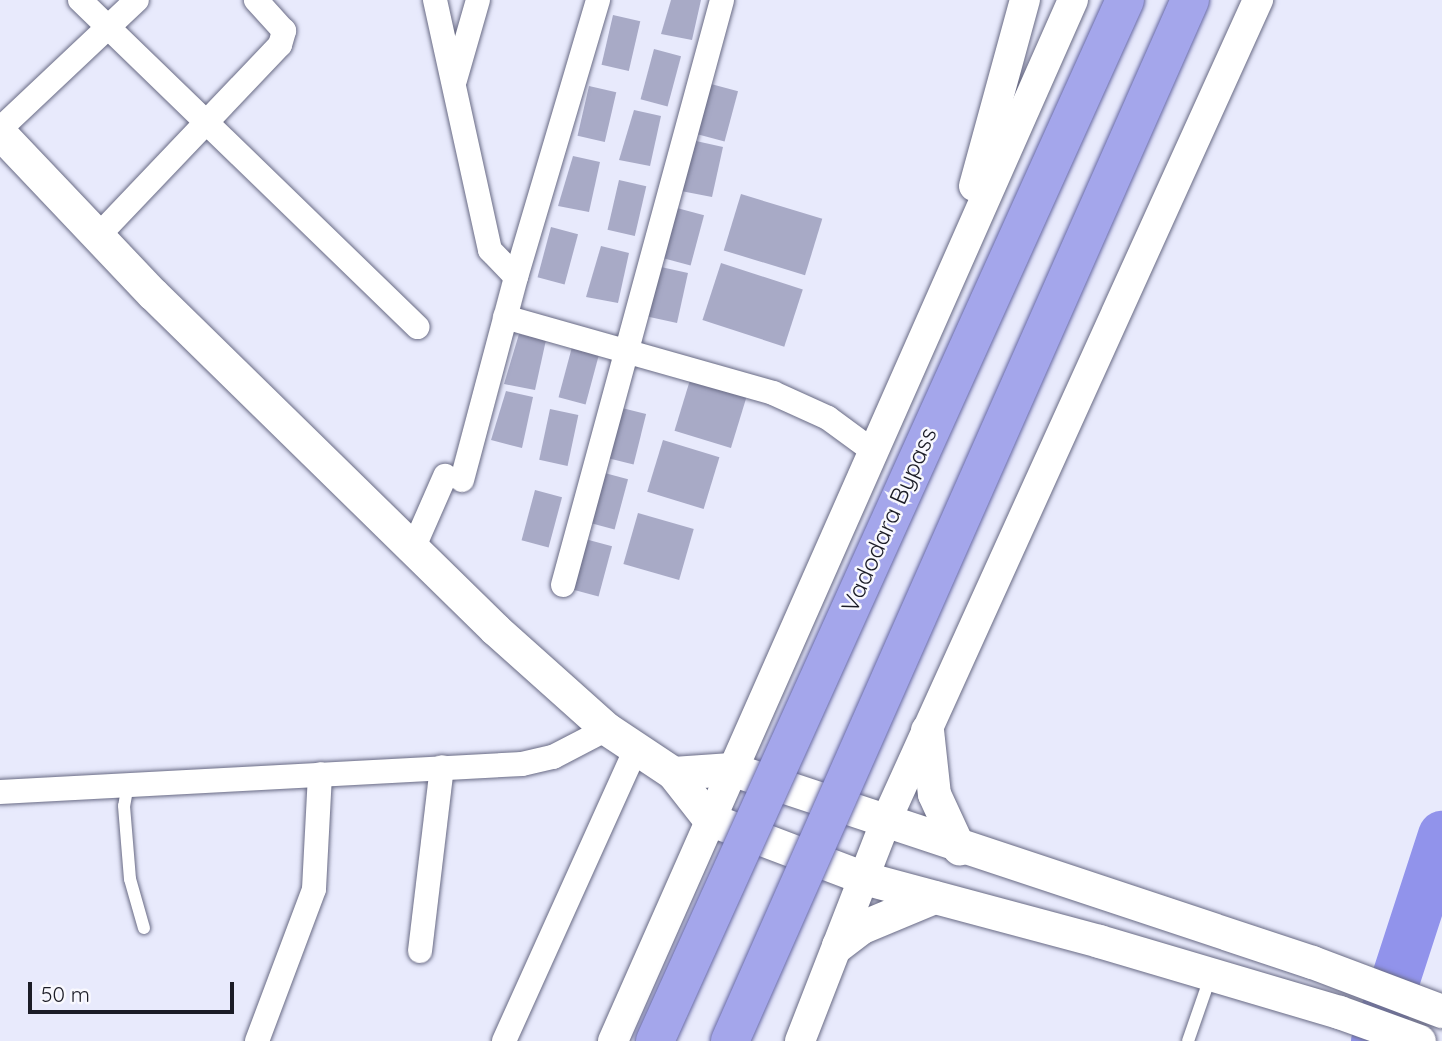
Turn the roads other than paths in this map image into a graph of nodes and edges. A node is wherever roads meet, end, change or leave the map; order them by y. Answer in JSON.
{"nodes":[{"id":1,"x":80,"y":0,"type":"edge"},
{"id":2,"x":137,"y":0,"type":"edge"},
{"id":3,"x":256,"y":0,"type":"edge"},
{"id":4,"x":435,"y":0,"type":"edge"},
{"id":5,"x":478,"y":0,"type":"edge"},
{"id":6,"x":598,"y":0,"type":"edge"},
{"id":7,"x":722,"y":0,"type":"edge"},
{"id":8,"x":1025,"y":0,"type":"edge"},
{"id":9,"x":1073,"y":0,"type":"edge"},
{"id":10,"x":1125,"y":0,"type":"edge"},
{"id":11,"x":1190,"y":0,"type":"edge"},
{"id":12,"x":1258,"y":0,"type":"edge"},
{"id":13,"x":108,"y":28,"type":"junction"},
{"id":14,"x":454,"y":84,"type":"junction"},
{"id":15,"x":204,"y":125,"type":"junction"},
{"id":16,"x":0,"y":131,"type":"edge"},
{"id":17,"x":99,"y":236,"type":"junction"},
{"id":18,"x":950,"y":275,"type":"junction"},
{"id":19,"x":516,"y":277,"type":"junction"},
{"id":20,"x":505,"y":317,"type":"junction"},
{"id":21,"x":416,"y":327,"type":"dead end"},
{"id":22,"x":624,"y":351,"type":"junction"},
{"id":23,"x":873,"y":451,"type":"junction"},
{"id":24,"x":413,"y":549,"type":"junction"},
{"id":25,"x":563,"y":585,"type":"dead end"},
{"id":26,"x":607,"y":729,"type":"junction"},
{"id":27,"x":927,"y":730,"type":"junction"},
{"id":28,"x":636,"y":748,"type":"junction"},
{"id":29,"x":442,"y":767,"type":"junction"},
{"id":30,"x":731,"y":769,"type":"junction"},
{"id":31,"x":673,"y":773,"type":"junction"},
{"id":32,"x":320,"y":774,"type":"junction"},
{"id":33,"x":128,"y":783,"type":"junction"},
{"id":34,"x":0,"y":792,"type":"edge"},
{"id":35,"x":709,"y":819,"type":"junction"},
{"id":36,"x":885,"y":823,"type":"junction"},
{"id":37,"x":959,"y":848,"type":"junction"},
{"id":38,"x":864,"y":878,"type":"junction"},
{"id":39,"x":934,"y":897,"type":"junction"},
{"id":40,"x":144,"y":928,"type":"dead end"},
{"id":41,"x":838,"y":945,"type":"junction"},
{"id":42,"x":419,"y":951,"type":"dead end"},
{"id":43,"x":1212,"y":975,"type":"junction"},
{"id":44,"x":1442,"y":1010,"type":"edge"},
{"id":45,"x":257,"y":1041,"type":"edge"},
{"id":46,"x":504,"y":1041,"type":"edge"},
{"id":47,"x":613,"y":1041,"type":"edge"},
{"id":48,"x":655,"y":1041,"type":"edge"},
{"id":49,"x":730,"y":1041,"type":"edge"},
{"id":50,"x":800,"y":1041,"type":"edge"},
{"id":51,"x":1188,"y":1041,"type":"edge"},
{"id":52,"x":1419,"y":1041,"type":"edge"}],
"edges":[{"from":1,"to":13,"type":"street"},
{"from":2,"to":13,"type":"street"},
{"from":3,"to":15,"type":"street"},
{"from":4,"to":14,"type":"street"},
{"from":5,"to":14,"type":"street"},
{"from":6,"to":19,"type":"street"},
{"from":7,"to":22,"type":"street"},
{"from":8,"to":18,"type":"street"},
{"from":9,"to":18,"type":"street"},
{"from":10,"to":48,"type":"highway","name":"Vadodara Bypass","bridge":true},
{"from":11,"to":49,"type":"highway","bridge":true},
{"from":12,"to":27,"type":"street"},
{"from":13,"to":15,"type":"street"},
{"from":13,"to":16,"type":"street"},
{"from":14,"to":19,"type":"street"},
{"from":15,"to":17,"type":"street"},
{"from":15,"to":21,"type":"street"},
{"from":16,"to":17,"type":"main road"},
{"from":17,"to":24,"type":"main road"},
{"from":18,"to":23,"type":"street"},
{"from":19,"to":20,"type":"street"},
{"from":20,"to":22,"type":"street"},
{"from":20,"to":24,"type":"street"},
{"from":22,"to":23,"type":"street"},
{"from":22,"to":25,"type":"street"},
{"from":23,"to":30,"type":"street"},
{"from":24,"to":26,"type":"main road"},
{"from":26,"to":28,"type":"main road"},
{"from":26,"to":29,"type":"street"},
{"from":27,"to":36,"type":"street"},
{"from":27,"to":37,"type":"main road"},
{"from":28,"to":31,"type":"main road"},
{"from":28,"to":46,"type":"street"},
{"from":29,"to":32,"type":"street"},
{"from":29,"to":42,"type":"street"},
{"from":30,"to":31,"type":"main road"},
{"from":30,"to":35,"type":"street"},
{"from":30,"to":36,"type":"main road"},
{"from":31,"to":35,"type":"main road"},
{"from":32,"to":33,"type":"street"},
{"from":32,"to":45,"type":"street"},
{"from":33,"to":34,"type":"street"},
{"from":33,"to":40,"type":"lane"},
{"from":35,"to":38,"type":"main road"},
{"from":35,"to":47,"type":"street"},
{"from":36,"to":37,"type":"main road"},
{"from":36,"to":38,"type":"street"},
{"from":37,"to":44,"type":"main road"},
{"from":38,"to":39,"type":"main road"},
{"from":38,"to":41,"type":"street"},
{"from":39,"to":41,"type":"main road"},
{"from":39,"to":43,"type":"main road"},
{"from":41,"to":50,"type":"street"},
{"from":43,"to":51,"type":"lane"},
{"from":43,"to":52,"type":"main road"}]}
